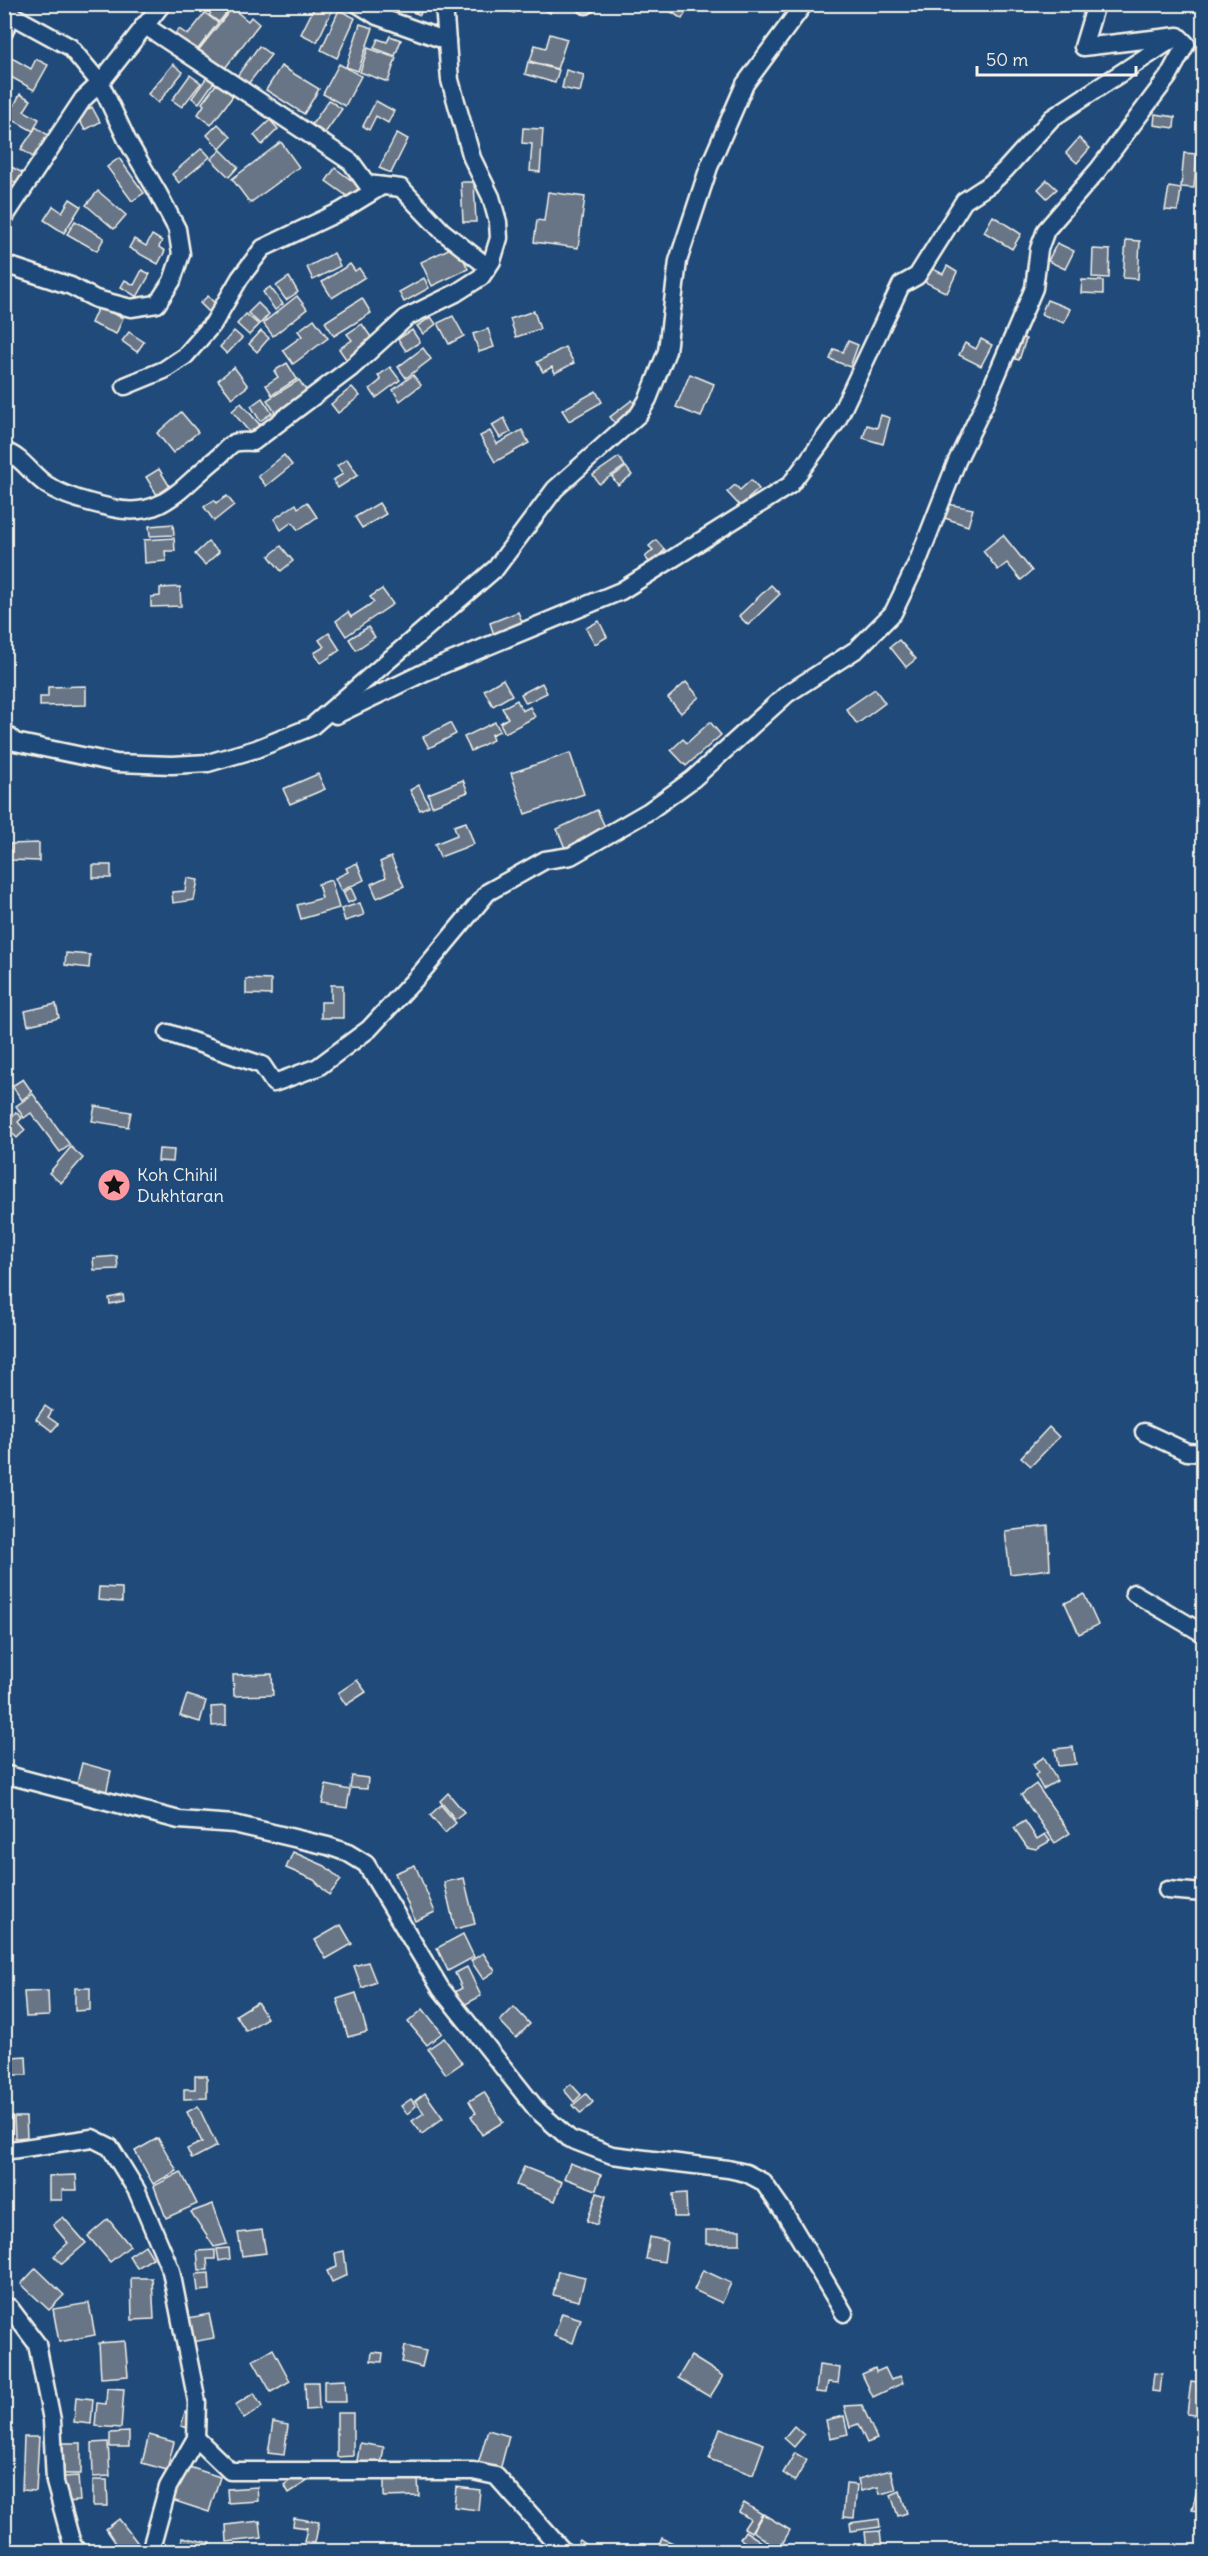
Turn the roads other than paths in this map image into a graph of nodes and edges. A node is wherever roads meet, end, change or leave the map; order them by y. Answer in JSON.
{"nodes":[{"id":1,"x":162,"y":4,"type":"edge"},
{"id":2,"x":358,"y":4,"type":"edge"},
{"id":3,"x":444,"y":4,"type":"edge"},
{"id":4,"x":804,"y":4,"type":"edge"},
{"id":5,"x":1095,"y":4,"type":"edge"},
{"id":6,"x":8,"y":12,"type":"edge"},
{"id":7,"x":144,"y":25,"type":"junction"},
{"id":8,"x":4,"y":32,"type":"edge"},
{"id":9,"x":1178,"y":36,"type":"junction"},
{"id":10,"x":447,"y":41,"type":"junction"},
{"id":11,"x":100,"y":82,"type":"junction"},
{"id":12,"x":382,"y":186,"type":"junction"},
{"id":13,"x":4,"y":218,"type":"edge"},
{"id":14,"x":4,"y":264,"type":"edge"},
{"id":15,"x":488,"y":267,"type":"junction"},
{"id":16,"x":125,"y":386,"type":"dead end"},
{"id":17,"x":4,"y":451,"type":"edge"},
{"id":18,"x":311,"y":728,"type":"junction"},
{"id":19,"x":4,"y":732,"type":"edge"},
{"id":20,"x":4,"y":747,"type":"edge"},
{"id":21,"x":42,"y":749,"type":"junction"},
{"id":22,"x":168,"y":1033,"type":"dead end"},
{"id":23,"x":1144,"y":1432,"type":"dead end"},
{"id":24,"x":1203,"y":1453,"type":"edge"},
{"id":25,"x":1134,"y":1593,"type":"dead end"},
{"id":26,"x":1203,"y":1634,"type":"edge"},
{"id":27,"x":4,"y":1774,"type":"edge"},
{"id":28,"x":1167,"y":1890,"type":"dead end"},
{"id":29,"x":1203,"y":1893,"type":"edge"},
{"id":30,"x":4,"y":2151,"type":"edge"},
{"id":31,"x":6,"y":2312,"type":"edge"},
{"id":32,"x":844,"y":2313,"type":"dead end"},
{"id":33,"x":196,"y":2438,"type":"junction"},
{"id":34,"x":78,"y":2552,"type":"edge"},
{"id":35,"x":150,"y":2552,"type":"edge"},
{"id":36,"x":564,"y":2552,"type":"edge"}],
"edges":[{"from":1,"to":7,"type":"street"},
{"from":2,"to":10,"type":"street"},
{"from":3,"to":10,"type":"street"},
{"from":4,"to":18,"type":"street"},
{"from":5,"to":9,"type":"street"},
{"from":6,"to":8,"type":"street"},
{"from":6,"to":11,"type":"street"},
{"from":7,"to":11,"type":"street"},
{"from":7,"to":12,"type":"street"},
{"from":9,"to":18,"type":"street"},
{"from":9,"to":22,"type":"street"},
{"from":10,"to":15,"type":"street"},
{"from":11,"to":13,"type":"street"},
{"from":11,"to":14,"type":"street"},
{"from":12,"to":15,"type":"street"},
{"from":12,"to":16,"type":"street"},
{"from":15,"to":17,"type":"street"},
{"from":18,"to":21,"type":"street"},
{"from":19,"to":21,"type":"street"},
{"from":20,"to":21,"type":"street"},
{"from":23,"to":24,"type":"street"},
{"from":25,"to":26,"type":"street"},
{"from":27,"to":32,"type":"street"},
{"from":28,"to":29,"type":"street"},
{"from":30,"to":33,"type":"street"},
{"from":31,"to":34,"type":"street"},
{"from":33,"to":35,"type":"street"},
{"from":33,"to":36,"type":"street"}]}
